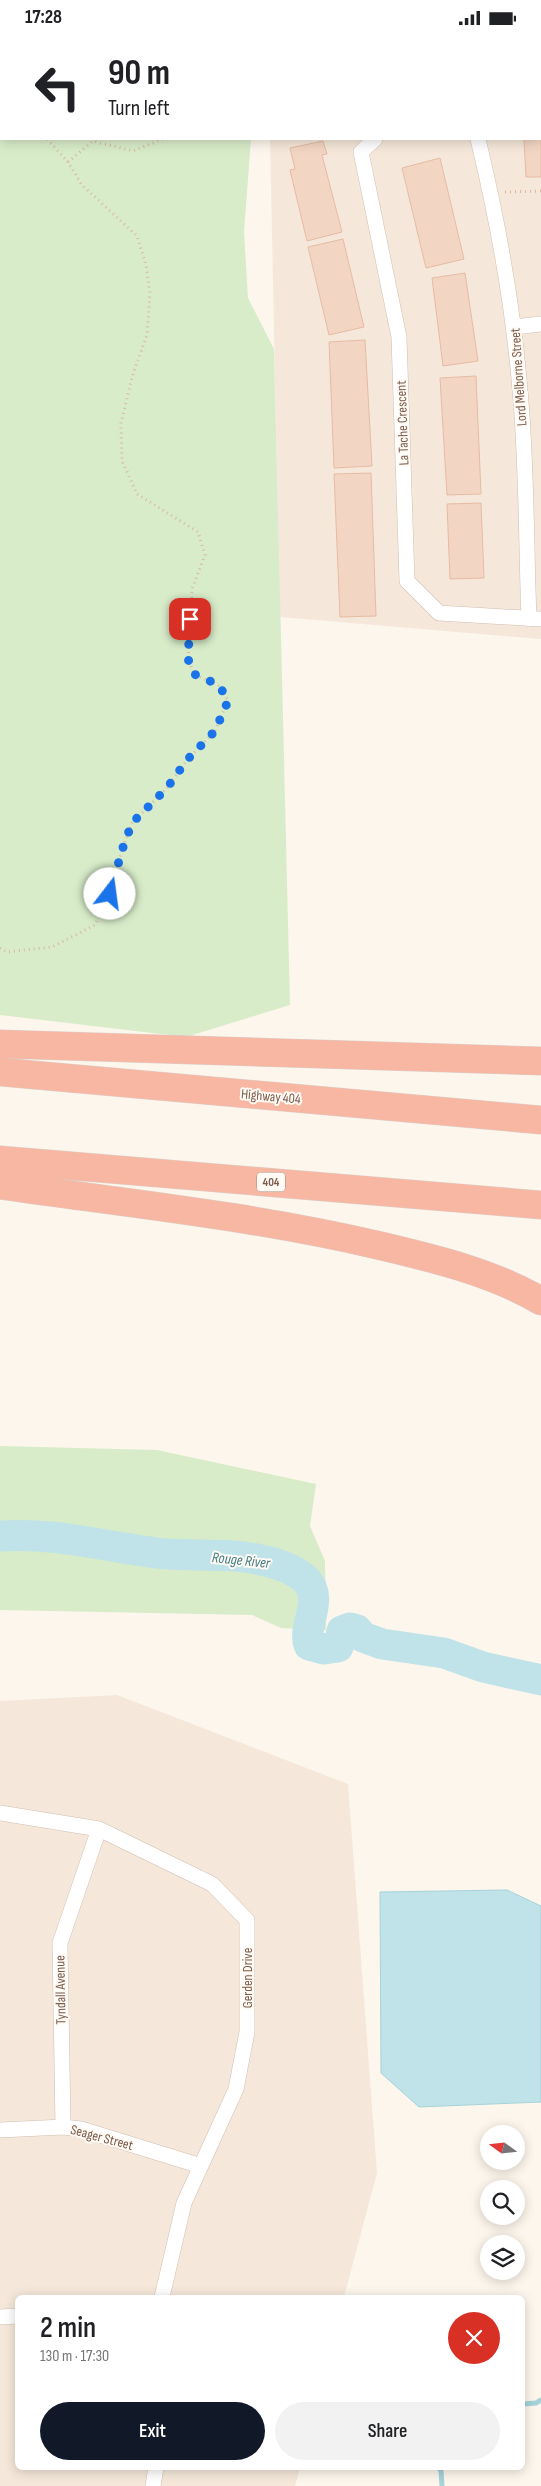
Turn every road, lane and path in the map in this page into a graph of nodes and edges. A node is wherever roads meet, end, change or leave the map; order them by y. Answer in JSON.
{"nodes":[{"id":1,"x":48,"y":140,"type":"edge"},
{"id":2,"x":160,"y":140,"type":"edge"},
{"id":3,"x":374,"y":140,"type":"edge"},
{"id":4,"x":478,"y":140,"type":"edge"},
{"id":5,"x":68,"y":162,"type":"junction"},
{"id":6,"x":541,"y":191,"type":"edge"},
{"id":7,"x":492,"y":193,"type":"junction"},
{"id":8,"x":541,"y":324,"type":"edge"},
{"id":9,"x":514,"y":327,"type":"junction"},
{"id":10,"x":535,"y":619,"type":"edge"},
{"id":11,"x":0,"y":949,"type":"edge"},
{"id":12,"x":0,"y":1043,"type":"edge"},
{"id":13,"x":541,"y":1061,"type":"edge"},
{"id":14,"x":0,"y":1072,"type":"edge"},
{"id":15,"x":541,"y":1120,"type":"edge"},
{"id":16,"x":0,"y":1160,"type":"edge"},
{"id":17,"x":0,"y":1185,"type":"edge"},
{"id":18,"x":541,"y":1205,"type":"edge"},
{"id":19,"x":541,"y":1301,"type":"edge"},
{"id":20,"x":0,"y":1813,"type":"edge"},
{"id":21,"x":99,"y":1829,"type":"junction"},
{"id":22,"x":64,"y":2127,"type":"junction"},
{"id":23,"x":0,"y":2130,"type":"edge"},
{"id":24,"x":201,"y":2166,"type":"junction"},
{"id":25,"x":162,"y":2295,"type":"edge"},
{"id":26,"x":15,"y":2316,"type":"edge"},
{"id":27,"x":0,"y":2317,"type":"edge"},
{"id":28,"x":156,"y":2470,"type":"edge"},
{"id":29,"x":153,"y":2486,"type":"edge"}],
"edges":[{"from":1,"to":5,"type":"path"},
{"from":2,"to":5,"type":"path"},
{"from":3,"to":10,"type":"street","name":"La Tache Crescent"},
{"from":4,"to":7,"type":"street","name":"Lord Melborne Street"},
{"from":5,"to":11,"type":"path"},
{"from":6,"to":7,"type":"path"},
{"from":7,"to":9,"type":"street","name":"Lord Melborne Street"},
{"from":8,"to":9,"type":"street"},
{"from":9,"to":10,"type":"street","name":"Lord Melborne Street"},
{"from":12,"to":13,"type":"highway"},
{"from":14,"to":15,"type":"highway","name":"Highway 404"},
{"from":16,"to":18,"type":"highway","number":"404"},
{"from":17,"to":19,"type":"highway"},
{"from":20,"to":21,"type":"street","name":"Gerden Drive"},
{"from":21,"to":22,"type":"street","name":"Tyndall Avenue"},
{"from":21,"to":24,"type":"street","name":"Gerden Drive"},
{"from":22,"to":23,"type":"street","name":"Seager Street"},
{"from":22,"to":24,"type":"street","name":"Seager Street"},
{"from":24,"to":25,"type":"street","name":"Gerden Drive"},
{"from":26,"to":27,"type":"street"},
{"from":28,"to":29,"type":"street"}]}
